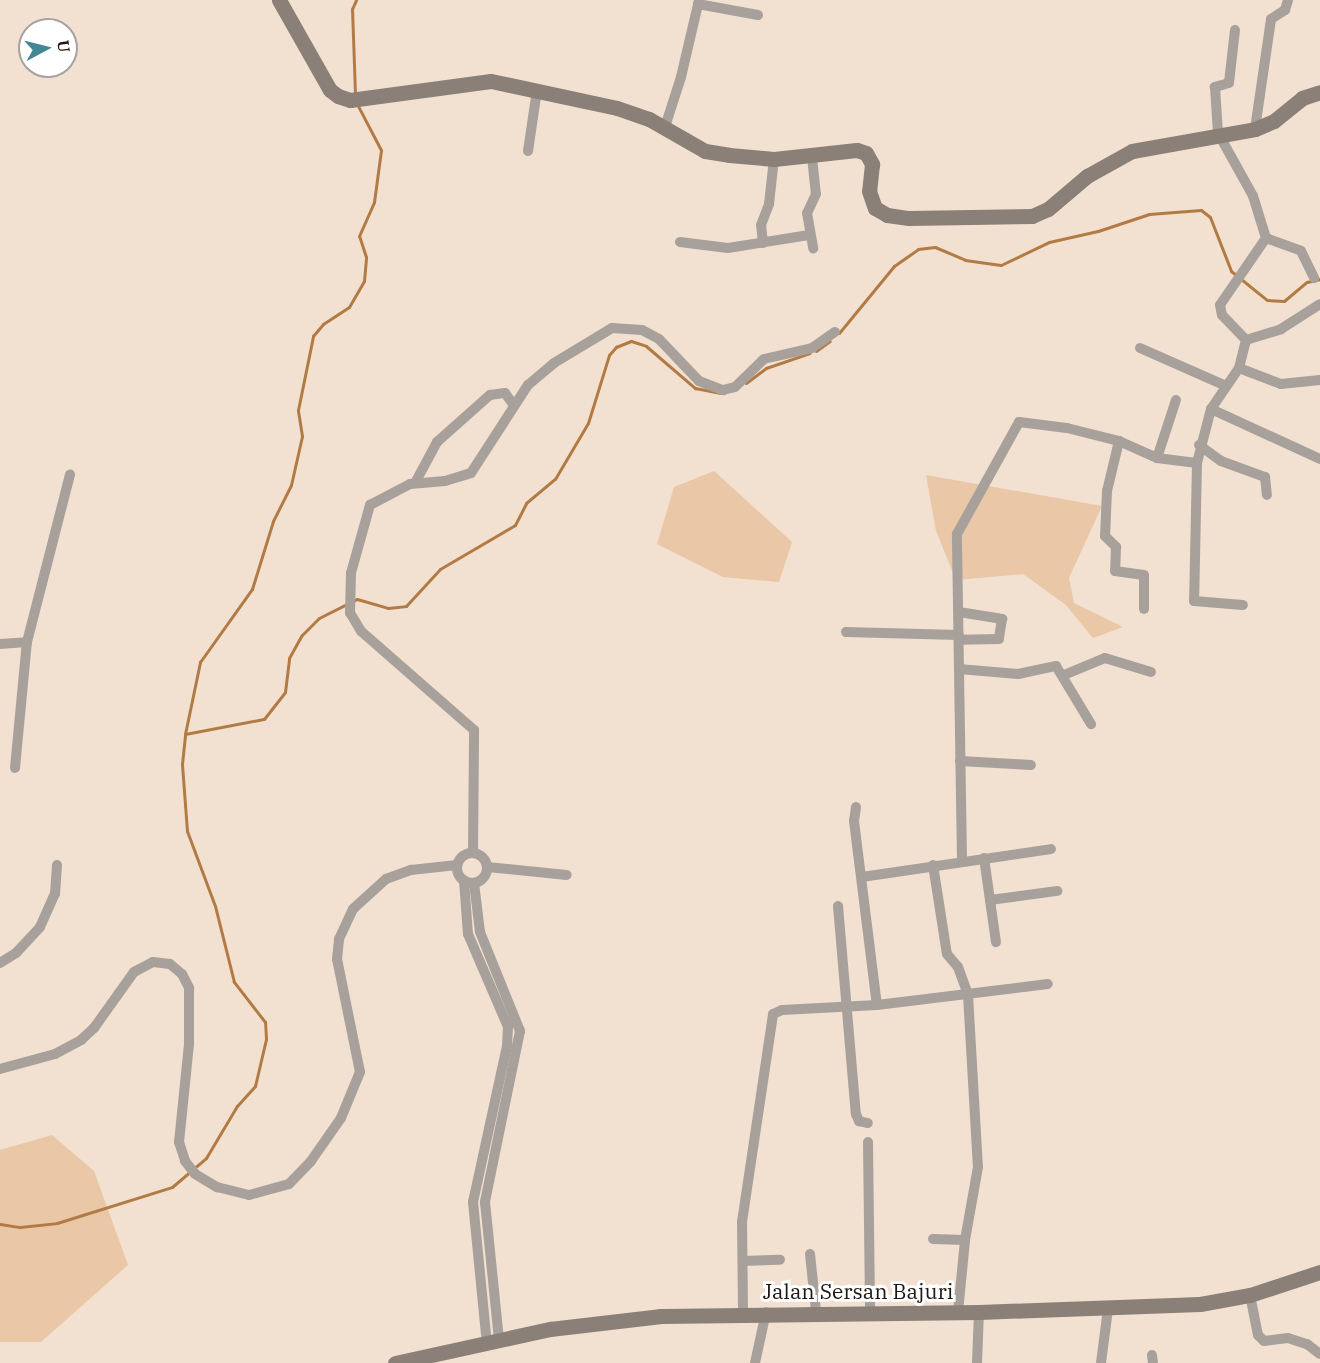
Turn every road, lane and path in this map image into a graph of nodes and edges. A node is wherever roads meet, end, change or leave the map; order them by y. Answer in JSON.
{"nodes":[{"id":1,"x":279,"y":0,"type":"edge"},
{"id":2,"x":1288,"y":0,"type":"edge"},
{"id":3,"x":699,"y":2,"type":"edge"},
{"id":4,"x":758,"y":15,"type":"dead end"},
{"id":5,"x":1235,"y":30,"type":"dead end"},
{"id":6,"x":537,"y":90,"type":"junction"},
{"id":7,"x":1320,"y":92,"type":"edge"},
{"id":8,"x":1255,"y":129,"type":"junction"},
{"id":9,"x":664,"y":130,"type":"junction"},
{"id":10,"x":1218,"y":133,"type":"junction"},
{"id":11,"x":528,"y":151,"type":"dead end"},
{"id":12,"x":812,"y":157,"type":"junction"},
{"id":13,"x":774,"y":159,"type":"junction"},
{"id":14,"x":809,"y":235,"type":"junction"},
{"id":15,"x":1266,"y":238,"type":"junction"},
{"id":16,"x":680,"y":242,"type":"dead end"},
{"id":17,"x":763,"y":243,"type":"junction"},
{"id":18,"x":813,"y":248,"type":"dead end"},
{"id":19,"x":1314,"y":278,"type":"dead end"},
{"id":20,"x":1320,"y":304,"type":"edge"},
{"id":21,"x":835,"y":332,"type":"dead end"},
{"id":22,"x":1246,"y":340,"type":"junction"},
{"id":23,"x":1140,"y":348,"type":"dead end"},
{"id":24,"x":1239,"y":368,"type":"junction"},
{"id":25,"x":1320,"y":381,"type":"edge"},
{"id":26,"x":1224,"y":385,"type":"junction"},
{"id":27,"x":1176,"y":400,"type":"dead end"},
{"id":28,"x":513,"y":404,"type":"junction"},
{"id":29,"x":1211,"y":410,"type":"junction"},
{"id":30,"x":1119,"y":441,"type":"junction"},
{"id":31,"x":1199,"y":445,"type":"junction"},
{"id":32,"x":1157,"y":458,"type":"junction"},
{"id":33,"x":1320,"y":459,"type":"edge"},
{"id":34,"x":1197,"y":463,"type":"junction"},
{"id":35,"x":70,"y":474,"type":"dead end"},
{"id":36,"x":415,"y":483,"type":"junction"},
{"id":37,"x":1267,"y":495,"type":"dead end"},
{"id":38,"x":1243,"y":605,"type":"dead end"},
{"id":39,"x":1144,"y":609,"type":"dead end"},
{"id":40,"x":959,"y":612,"type":"junction"},
{"id":41,"x":846,"y":632,"type":"dead end"},
{"id":42,"x":959,"y":637,"type":"junction"},
{"id":43,"x":27,"y":642,"type":"junction"},
{"id":44,"x":0,"y":644,"type":"edge"},
{"id":45,"x":959,"y":669,"type":"junction"},
{"id":46,"x":1151,"y":672,"type":"dead end"},
{"id":47,"x":1064,"y":675,"type":"junction"},
{"id":48,"x":1091,"y":724,"type":"dead end"},
{"id":49,"x":960,"y":761,"type":"junction"},
{"id":50,"x":1031,"y":765,"type":"dead end"},
{"id":51,"x":15,"y":768,"type":"dead end"},
{"id":52,"x":856,"y":807,"type":"dead end"},
{"id":53,"x":1051,"y":849,"type":"dead end"},
{"id":54,"x":473,"y":853,"type":"junction"},
{"id":55,"x":984,"y":858,"type":"junction"},
{"id":56,"x":962,"y":861,"type":"junction"},
{"id":57,"x":57,"y":865,"type":"dead end"},
{"id":58,"x":457,"y":865,"type":"junction"},
{"id":59,"x":933,"y":865,"type":"junction"},
{"id":60,"x":487,"y":867,"type":"junction"},
{"id":61,"x":567,"y":875,"type":"dead end"},
{"id":62,"x":862,"y":877,"type":"junction"},
{"id":63,"x":469,"y":881,"type":"junction"},
{"id":64,"x":1057,"y":891,"type":"dead end"},
{"id":65,"x":990,"y":900,"type":"junction"},
{"id":66,"x":838,"y":906,"type":"dead end"},
{"id":67,"x":996,"y":942,"type":"dead end"},
{"id":68,"x":0,"y":963,"type":"edge"},
{"id":69,"x":1048,"y":984,"type":"dead end"},
{"id":70,"x":968,"y":995,"type":"junction"},
{"id":71,"x":877,"y":1005,"type":"junction"},
{"id":72,"x":850,"y":1007,"type":"junction"},
{"id":73,"x":0,"y":1069,"type":"edge"},
{"id":74,"x":497,"y":1090,"type":"junction"},
{"id":75,"x":509,"y":1093,"type":"junction"},
{"id":76,"x":868,"y":1123,"type":"dead end"},
{"id":77,"x":868,"y":1142,"type":"dead end"},
{"id":78,"x":933,"y":1239,"type":"dead end"},
{"id":79,"x":965,"y":1240,"type":"junction"},
{"id":80,"x":810,"y":1254,"type":"dead end"},
{"id":81,"x":780,"y":1260,"type":"dead end"},
{"id":82,"x":743,"y":1261,"type":"junction"},
{"id":83,"x":1320,"y":1272,"type":"edge"},
{"id":84,"x":1250,"y":1295,"type":"junction"},
{"id":85,"x":1108,"y":1309,"type":"junction"},
{"id":86,"x":816,"y":1311,"type":"junction"},
{"id":87,"x":870,"y":1311,"type":"junction"},
{"id":88,"x":743,"y":1312,"type":"junction"},
{"id":89,"x":766,"y":1312,"type":"junction"},
{"id":90,"x":958,"y":1312,"type":"junction"},
{"id":91,"x":980,"y":1312,"type":"junction"},
{"id":92,"x":493,"y":1342,"type":"junction"},
{"id":93,"x":1320,"y":1354,"type":"edge"},
{"id":94,"x":395,"y":1363,"type":"edge"},
{"id":95,"x":755,"y":1363,"type":"edge"},
{"id":96,"x":977,"y":1363,"type":"edge"},
{"id":97,"x":1101,"y":1363,"type":"edge"}],
"edges":[{"from":1,"to":6,"type":"street"},
{"from":2,"to":8,"type":"street"},
{"from":3,"to":4,"type":"street"},
{"from":3,"to":9,"type":"street"},
{"from":5,"to":10,"type":"street"},
{"from":6,"to":9,"type":"street"},
{"from":6,"to":11,"type":"street"},
{"from":7,"to":8,"type":"street"},
{"from":8,"to":10,"type":"street"},
{"from":9,"to":13,"type":"street"},
{"from":10,"to":12,"type":"street"},
{"from":10,"to":15,"type":"street"},
{"from":12,"to":13,"type":"street"},
{"from":12,"to":14,"type":"street"},
{"from":13,"to":17,"type":"street"},
{"from":14,"to":17,"type":"street"},
{"from":14,"to":18,"type":"street"},
{"from":15,"to":19,"type":"street"},
{"from":15,"to":22,"type":"street"},
{"from":16,"to":17,"type":"street"},
{"from":20,"to":22,"type":"street"},
{"from":21,"to":28,"type":"street"},
{"from":22,"to":24,"type":"street"},
{"from":23,"to":26,"type":"street"},
{"from":24,"to":25,"type":"street"},
{"from":24,"to":26,"type":"street"},
{"from":26,"to":29,"type":"street"},
{"from":27,"to":32,"type":"street"},
{"from":28,"to":36,"type":"street"},
{"from":28,"to":36,"type":"street"},
{"from":29,"to":31,"type":"street"},
{"from":29,"to":33,"type":"street"},
{"from":30,"to":32,"type":"street"},
{"from":30,"to":39,"type":"street"},
{"from":30,"to":40,"type":"street"},
{"from":31,"to":34,"type":"street"},
{"from":31,"to":37,"type":"street"},
{"from":32,"to":34,"type":"street"},
{"from":34,"to":38,"type":"street"},
{"from":35,"to":43,"type":"street"},
{"from":36,"to":54,"type":"street"},
{"from":40,"to":42,"type":"street"},
{"from":40,"to":42,"type":"street"},
{"from":41,"to":42,"type":"street"},
{"from":42,"to":45,"type":"street"},
{"from":43,"to":44,"type":"street"},
{"from":43,"to":51,"type":"street"},
{"from":45,"to":47,"type":"street"},
{"from":45,"to":49,"type":"street"},
{"from":46,"to":47,"type":"street"},
{"from":47,"to":48,"type":"street"},
{"from":49,"to":50,"type":"street"},
{"from":49,"to":56,"type":"street"},
{"from":52,"to":62,"type":"street"},
{"from":53,"to":55,"type":"street"},
{"from":54,"to":58,"type":"street"},
{"from":54,"to":60,"type":"street"},
{"from":55,"to":56,"type":"street"},
{"from":55,"to":65,"type":"street"},
{"from":56,"to":59,"type":"street"},
{"from":57,"to":68,"type":"street"},
{"from":58,"to":63,"type":"street"},
{"from":58,"to":73,"type":"street"},
{"from":59,"to":62,"type":"street"},
{"from":59,"to":70,"type":"street"},
{"from":60,"to":61,"type":"street"},
{"from":60,"to":63,"type":"street"},
{"from":62,"to":71,"type":"street"},
{"from":63,"to":74,"type":"street"},
{"from":63,"to":75,"type":"street"},
{"from":64,"to":65,"type":"street"},
{"from":65,"to":67,"type":"street"},
{"from":66,"to":72,"type":"street"},
{"from":69,"to":70,"type":"street"},
{"from":70,"to":71,"type":"street"},
{"from":70,"to":79,"type":"street"},
{"from":71,"to":72,"type":"street"},
{"from":72,"to":76,"type":"street"},
{"from":72,"to":82,"type":"street"},
{"from":74,"to":75,"type":"street"},
{"from":74,"to":92,"type":"street"},
{"from":75,"to":92,"type":"street"},
{"from":77,"to":87,"type":"street"},
{"from":78,"to":79,"type":"street"},
{"from":79,"to":90,"type":"street"},
{"from":80,"to":86,"type":"street"},
{"from":81,"to":82,"type":"street"},
{"from":82,"to":88,"type":"street"},
{"from":83,"to":84,"type":"street","name":"Jalan Sersan Bajuri"},
{"from":84,"to":85,"type":"street","name":"Jalan Sersan Bajuri"},
{"from":84,"to":93,"type":"street"},
{"from":85,"to":91,"type":"street","name":"Jalan Sersan Bajuri"},
{"from":85,"to":97,"type":"street"},
{"from":86,"to":87,"type":"street","name":"Jalan Sersan Bajuri"},
{"from":86,"to":89,"type":"street","name":"Jalan Sersan Bajuri"},
{"from":87,"to":90,"type":"street","name":"Jalan Sersan Bajuri"},
{"from":88,"to":89,"type":"street","name":"Jalan Sersan Bajuri"},
{"from":88,"to":92,"type":"street","name":"Jalan Sersan Bajuri"},
{"from":89,"to":95,"type":"street"},
{"from":90,"to":91,"type":"street","name":"Jalan Sersan Bajuri"},
{"from":91,"to":96,"type":"street"},
{"from":92,"to":94,"type":"street","name":"Jalan Sersan Bajuri"}]}
